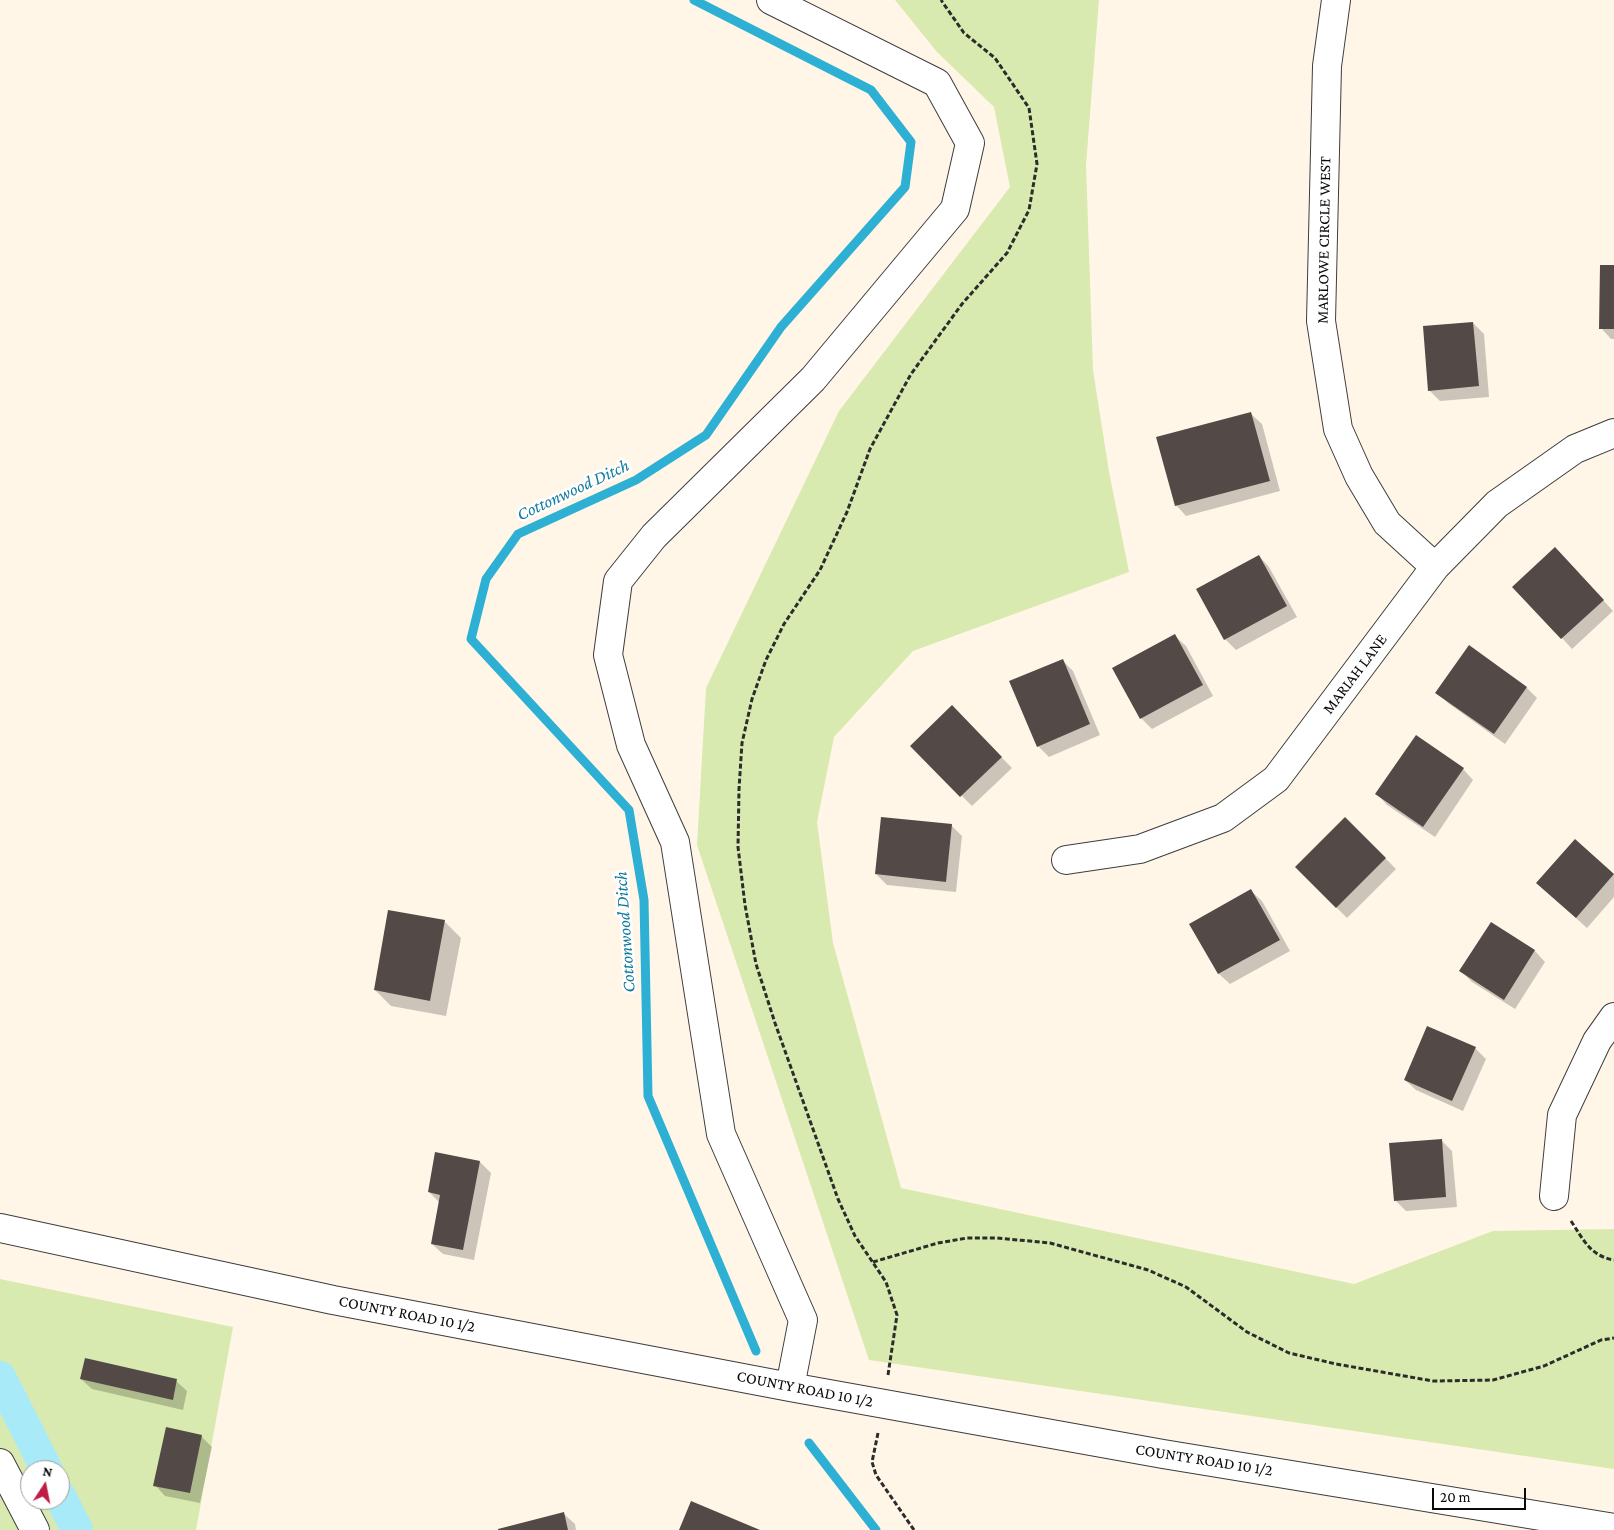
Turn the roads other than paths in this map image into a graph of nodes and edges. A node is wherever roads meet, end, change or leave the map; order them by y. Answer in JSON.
{"nodes":[{"id":1,"x":771,"y":0,"type":"edge"},
{"id":2,"x":1336,"y":0,"type":"edge"},
{"id":3,"x":1614,"y":433,"type":"edge"},
{"id":4,"x":1435,"y":567,"type":"junction"},
{"id":5,"x":1066,"y":860,"type":"dead end"},
{"id":6,"x":1614,"y":1017,"type":"edge"},
{"id":7,"x":1554,"y":1196,"type":"road end"},
{"id":8,"x":0,"y":1228,"type":"edge"},
{"id":9,"x":790,"y":1387,"type":"junction"},
{"id":10,"x":0,"y":1463,"type":"edge"},
{"id":11,"x":1614,"y":1528,"type":"edge"},
{"id":12,"x":35,"y":1530,"type":"edge"}],
"edges":[{"from":1,"to":9,"type":"street"},
{"from":2,"to":4,"type":"street","name":"MARLOWE CIRCLE WEST"},
{"from":3,"to":4,"type":"street","name":"MARIAH LANE"},
{"from":4,"to":5,"type":"street","name":"MARIAH LANE"},
{"from":6,"to":7,"type":"street"},
{"from":8,"to":9,"type":"street","name":"COUNTY ROAD 10 1/2"},
{"from":9,"to":11,"type":"street","name":"COUNTY ROAD 10 1/2"},
{"from":10,"to":12,"type":"street"}]}
